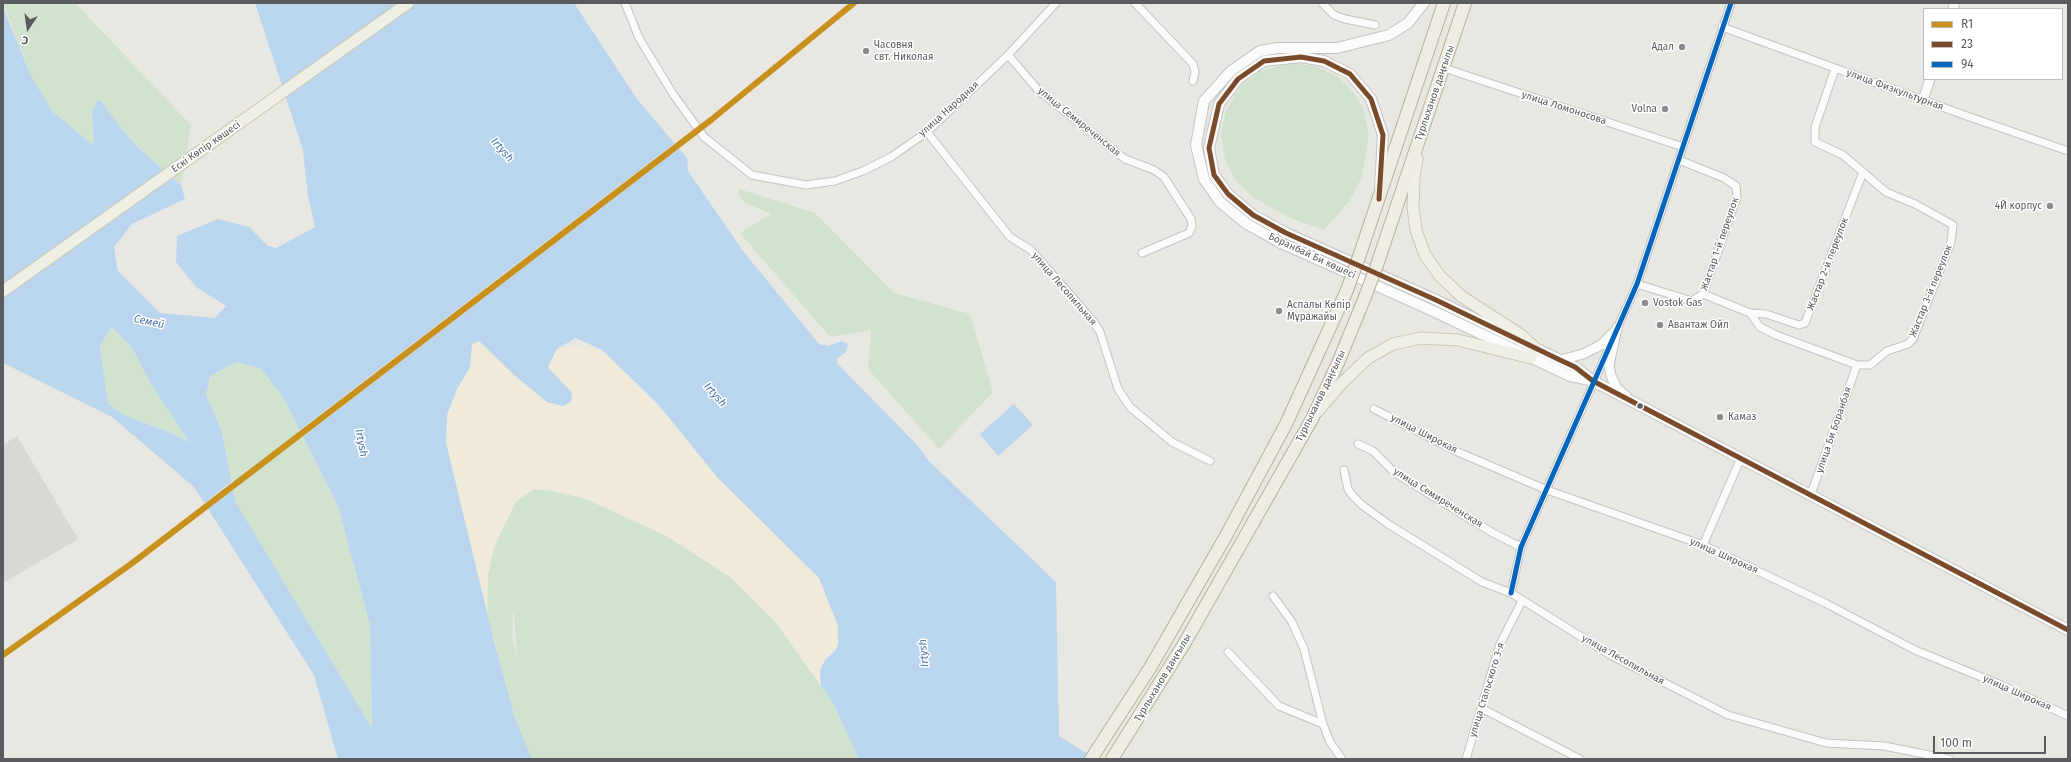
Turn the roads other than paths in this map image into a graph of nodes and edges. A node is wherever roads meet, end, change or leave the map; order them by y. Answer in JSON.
{"nodes":[{"id":1,"x":408,"y":3,"type":"edge"},
{"id":2,"x":625,"y":3,"type":"edge"},
{"id":3,"x":1056,"y":3,"type":"edge"},
{"id":4,"x":1135,"y":3,"type":"edge"},
{"id":5,"x":1322,"y":3,"type":"edge"},
{"id":6,"x":1424,"y":3,"type":"edge"},
{"id":7,"x":1444,"y":3,"type":"edge"},
{"id":8,"x":1465,"y":3,"type":"edge"},
{"id":9,"x":1731,"y":3,"type":"edge"},
{"id":10,"x":1375,"y":25,"type":"dead end"},
{"id":11,"x":1722,"y":27,"type":"junction"},
{"id":12,"x":1008,"y":56,"type":"junction"},
{"id":13,"x":1444,"y":68,"type":"junction"},
{"id":14,"x":1835,"y":69,"type":"junction"},
{"id":15,"x":1930,"y":80,"type":"edge"},
{"id":16,"x":1194,"y":81,"type":"dead end"},
{"id":17,"x":1923,"y":100,"type":"junction"},
{"id":18,"x":927,"y":132,"type":"junction"},
{"id":19,"x":1421,"y":133,"type":"junction"},
{"id":20,"x":1683,"y":147,"type":"junction"},
{"id":21,"x":2068,"y":151,"type":"edge"},
{"id":22,"x":1679,"y":160,"type":"junction"},
{"id":23,"x":1863,"y":172,"type":"junction"},
{"id":24,"x":1379,"y":199,"type":"junction"},
{"id":25,"x":1142,"y":253,"type":"dead end"},
{"id":26,"x":1637,"y":284,"type":"junction"},
{"id":27,"x":3,"y":291,"type":"edge"},
{"id":28,"x":1703,"y":294,"type":"junction"},
{"id":29,"x":1750,"y":313,"type":"junction"},
{"id":30,"x":1618,"y":328,"type":"junction"},
{"id":31,"x":1534,"y":347,"type":"junction"},
{"id":32,"x":1531,"y":358,"type":"junction"},
{"id":33,"x":1560,"y":360,"type":"junction"},
{"id":34,"x":1857,"y":365,"type":"junction"},
{"id":35,"x":1593,"y":381,"type":"junction"},
{"id":36,"x":1633,"y":402,"type":"junction"},
{"id":37,"x":1374,"y":409,"type":"dead end"},
{"id":38,"x":1312,"y":419,"type":"junction"},
{"id":39,"x":1358,"y":444,"type":"dead end"},
{"id":40,"x":1741,"y":458,"type":"junction"},
{"id":41,"x":1210,"y":461,"type":"dead end"},
{"id":42,"x":1344,"y":470,"type":"dead end"},
{"id":43,"x":1547,"y":490,"type":"junction"},
{"id":44,"x":1811,"y":494,"type":"junction"},
{"id":45,"x":1703,"y":545,"type":"junction"},
{"id":46,"x":1521,"y":547,"type":"junction"},
{"id":47,"x":1511,"y":593,"type":"junction"},
{"id":48,"x":1273,"y":596,"type":"dead end"},
{"id":49,"x":1522,"y":601,"type":"junction"},
{"id":50,"x":2068,"y":630,"type":"edge"},
{"id":51,"x":1228,"y":652,"type":"dead end"},
{"id":52,"x":1481,"y":708,"type":"junction"},
{"id":53,"x":2068,"y":716,"type":"edge"},
{"id":54,"x":1324,"y":724,"type":"junction"},
{"id":55,"x":1091,"y":759,"type":"edge"},
{"id":56,"x":1112,"y":759,"type":"edge"},
{"id":57,"x":1342,"y":759,"type":"edge"},
{"id":58,"x":1466,"y":759,"type":"edge"},
{"id":59,"x":1580,"y":759,"type":"edge"},
{"id":60,"x":1949,"y":759,"type":"edge"}],
"edges":[{"from":1,"to":27,"type":"main road","name":"Ескі Көпір көшесі"},
{"from":2,"to":18,"type":"street","name":"улица Народная"},
{"from":3,"to":12,"type":"street","name":"улица Народная"},
{"from":4,"to":16,"type":"street"},
{"from":5,"to":10,"type":"street"},
{"from":6,"to":32,"type":"main road","name":"Боранбай Би көшесі"},
{"from":7,"to":24,"type":"highway","name":"Тұрлыханов даңғылы"},
{"from":8,"to":13,"type":"highway","name":"Тұрлыханов даңғылы"},
{"from":9,"to":11,"type":"street"},
{"from":11,"to":14,"type":"street","name":"улица Физкультурная"},
{"from":11,"to":20,"type":"street"},
{"from":12,"to":18,"type":"street","name":"улица Народная"},
{"from":12,"to":25,"type":"street","name":"улица Семиреченская"},
{"from":13,"to":19,"type":"highway","name":"Тұрлыханов даңғылы"},
{"from":13,"to":20,"type":"street","name":"улица Ломоносова"},
{"from":14,"to":17,"type":"street","name":"улица Физкультурная"},
{"from":14,"to":23,"type":"street"},
{"from":15,"to":17,"type":"street"},
{"from":17,"to":21,"type":"street","name":"улица Физкультурная"},
{"from":18,"to":41,"type":"street","name":"улица Лесопильная"},
{"from":19,"to":31,"type":"main road"},
{"from":19,"to":38,"type":"highway","name":"Тұрлыханов даңғылы","bridge":true},
{"from":20,"to":22,"type":"street"},
{"from":22,"to":26,"type":"street"},
{"from":22,"to":28,"type":"street","name":"Жастар 1-й переулок"},
{"from":23,"to":29,"type":"street","name":"Жастар 2-й переулок"},
{"from":23,"to":34,"type":"street","name":"Жастар 3-й переулок"},
{"from":24,"to":31,"type":"main road","name":"Боранбай Би көшесі"},
{"from":24,"to":55,"type":"highway","name":"Тұрлыханов даңғылы","bridge":true},
{"from":26,"to":28,"type":"street","name":"Жастар 1-й переулок"},
{"from":26,"to":30,"type":"street"},
{"from":28,"to":29,"type":"street","name":"Жастар 2-й переулок"},
{"from":29,"to":34,"type":"street"},
{"from":30,"to":33,"type":"street"},
{"from":30,"to":35,"type":"street"},
{"from":30,"to":36,"type":"street"},
{"from":31,"to":33,"type":"main road","name":"Боранбай Би көшесі"},
{"from":32,"to":35,"type":"main road","name":"Боранбай Би көшесі"},
{"from":32,"to":38,"type":"main road"},
{"from":33,"to":35,"type":"main road","name":"Боранбай Би көшесі"},
{"from":34,"to":44,"type":"street","name":"улица Би Боранбая"},
{"from":35,"to":36,"type":"main road","name":"Боранбай Би көшесі"},
{"from":35,"to":43,"type":"street"},
{"from":36,"to":40,"type":"main road","name":"Боранбай Би көшесі"},
{"from":37,"to":43,"type":"street","name":"улица Широкая"},
{"from":38,"to":56,"type":"highway","name":"Тұрлыханов даңғылы"},
{"from":39,"to":46,"type":"street","name":"улица Семиреченская"},
{"from":40,"to":44,"type":"main road","name":"Боранбай Би көшесі"},
{"from":40,"to":45,"type":"street"},
{"from":42,"to":47,"type":"street","name":"улица Лесопильная"},
{"from":43,"to":45,"type":"street","name":"улица Широкая"},
{"from":43,"to":46,"type":"street"},
{"from":44,"to":50,"type":"main road","name":"Боранбай Би көшесі"},
{"from":45,"to":53,"type":"street","name":"улица Широкая"},
{"from":46,"to":47,"type":"street"},
{"from":47,"to":49,"type":"street","name":"улица Лесопильная"},
{"from":48,"to":54,"type":"street"},
{"from":49,"to":52,"type":"street","name":"улица Стальского 3-я"},
{"from":49,"to":60,"type":"street","name":"улица Лесопильная"},
{"from":51,"to":54,"type":"street"},
{"from":52,"to":58,"type":"street","name":"улица Стальского 3-я"},
{"from":52,"to":59,"type":"street"},
{"from":54,"to":57,"type":"street"}]}
